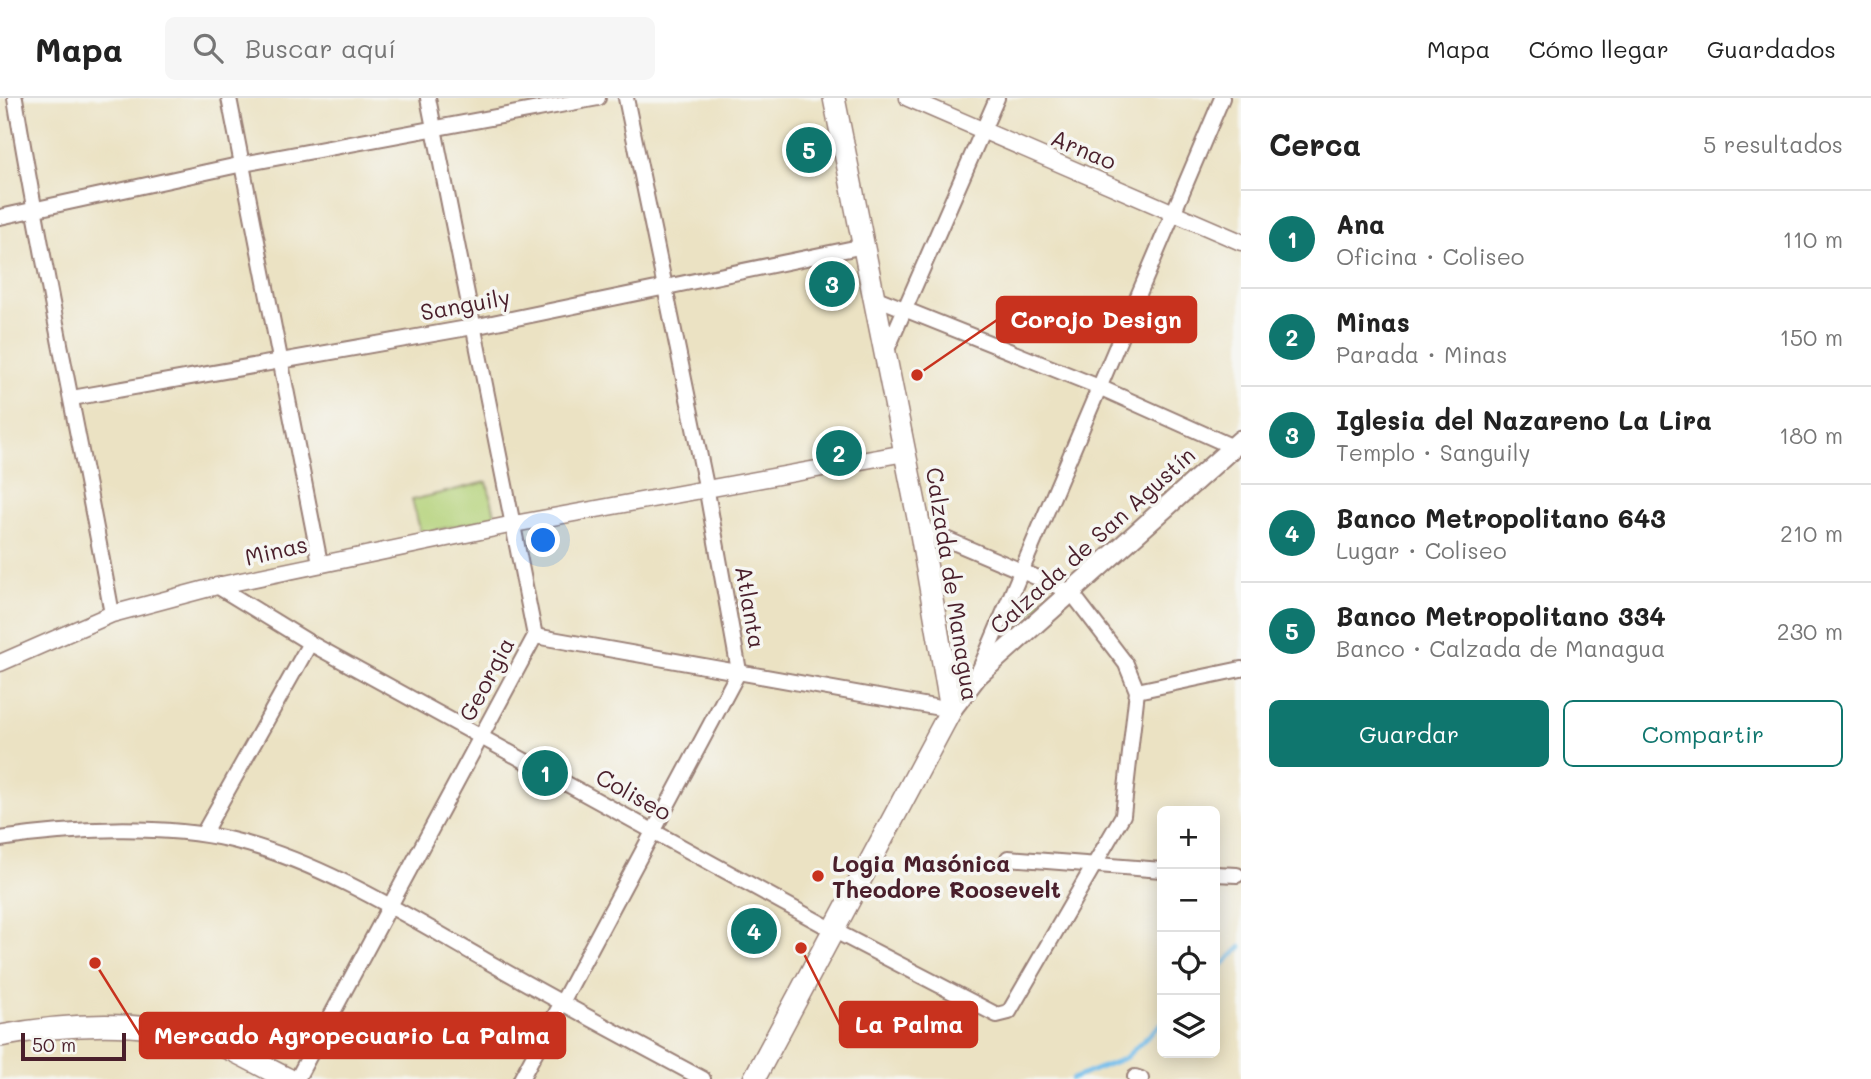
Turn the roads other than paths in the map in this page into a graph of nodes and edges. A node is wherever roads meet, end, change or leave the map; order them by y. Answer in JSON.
{"nodes":[{"id":1,"x":15,"y":98,"type":"edge"},
{"id":2,"x":229,"y":98,"type":"edge"},
{"id":3,"x":428,"y":98,"type":"edge"},
{"id":4,"x":598,"y":98,"type":"edge"},
{"id":5,"x":626,"y":98,"type":"edge"},
{"id":6,"x":834,"y":98,"type":"edge"},
{"id":7,"x":908,"y":98,"type":"edge"},
{"id":8,"x":997,"y":98,"type":"edge"},
{"id":9,"x":1223,"y":98,"type":"edge"},
{"id":10,"x":434,"y":130,"type":"junction"},
{"id":11,"x":983,"y":130,"type":"junction"},
{"id":12,"x":243,"y":164,"type":"junction"},
{"id":13,"x":33,"y":211,"type":"junction"},
{"id":14,"x":1174,"y":213,"type":"junction"},
{"id":15,"x":0,"y":217,"type":"edge"},
{"id":16,"x":1241,"y":242,"type":"edge"},
{"id":17,"x":864,"y":246,"type":"junction"},
{"id":18,"x":664,"y":289,"type":"junction"},
{"id":19,"x":874,"y":297,"type":"junction"},
{"id":20,"x":904,"y":311,"type":"junction"},
{"id":21,"x":473,"y":327,"type":"junction"},
{"id":22,"x":886,"y":354,"type":"junction"},
{"id":23,"x":280,"y":359,"type":"junction"},
{"id":24,"x":1100,"y":387,"type":"junction"},
{"id":25,"x":72,"y":398,"type":"junction"},
{"id":26,"x":1237,"y":443,"type":"edge"},
{"id":27,"x":905,"y":453,"type":"junction"},
{"id":28,"x":706,"y":486,"type":"junction"},
{"id":29,"x":514,"y":524,"type":"junction"},
{"id":30,"x":920,"y":528,"type":"junction"},
{"id":31,"x":320,"y":563,"type":"junction"},
{"id":32,"x":1022,"y":570,"type":"junction"},
{"id":33,"x":217,"y":586,"type":"junction"},
{"id":34,"x":1071,"y":592,"type":"junction"},
{"id":35,"x":112,"y":614,"type":"junction"},
{"id":36,"x":535,"y":636,"type":"junction"},
{"id":37,"x":310,"y":643,"type":"junction"},
{"id":38,"x":0,"y":663,"type":"edge"},
{"id":39,"x":1241,"y":669,"type":"edge"},
{"id":40,"x":739,"y":671,"type":"junction"},
{"id":41,"x":977,"y":676,"type":"junction"},
{"id":42,"x":1137,"y":691,"type":"junction"},
{"id":43,"x":951,"y":710,"type":"junction"},
{"id":44,"x":482,"y":737,"type":"junction"},
{"id":45,"x":653,"y":830,"type":"junction"},
{"id":46,"x":203,"y":834,"type":"junction"},
{"id":47,"x":0,"y":839,"type":"edge"},
{"id":48,"x":1008,"y":858,"type":"dead end"},
{"id":49,"x":1094,"y":866,"type":"junction"},
{"id":50,"x":1157,"y":870,"type":"edge"},
{"id":51,"x":1220,"y":874,"type":"edge"},
{"id":52,"x":1237,"y":875,"type":"dead end"},
{"id":53,"x":391,"y":906,"type":"junction"},
{"id":54,"x":833,"y":930,"type":"junction"},
{"id":55,"x":562,"y":1004,"type":"junction"},
{"id":56,"x":0,"y":1036,"type":"edge"},
{"id":57,"x":288,"y":1079,"type":"edge"},
{"id":58,"x":297,"y":1079,"type":"edge"},
{"id":59,"x":521,"y":1079,"type":"edge"},
{"id":60,"x":703,"y":1079,"type":"edge"},
{"id":61,"x":754,"y":1079,"type":"edge"}],
"edges":[{"from":1,"to":13,"type":"street"},
{"from":2,"to":12,"type":"street"},
{"from":3,"to":10,"type":"street","name":"Georgia"},
{"from":4,"to":10,"type":"street"},
{"from":5,"to":18,"type":"street","name":"Atlanta"},
{"from":6,"to":17,"type":"main road","name":"Calzada de Managua"},
{"from":7,"to":11,"type":"street","name":"Arnao"},
{"from":8,"to":11,"type":"street"},
{"from":9,"to":14,"type":"street"},
{"from":10,"to":12,"type":"street"},
{"from":10,"to":21,"type":"street","name":"Georgia"},
{"from":11,"to":14,"type":"street","name":"Arnao"},
{"from":11,"to":20,"type":"street"},
{"from":12,"to":13,"type":"street"},
{"from":12,"to":23,"type":"street"},
{"from":13,"to":15,"type":"street"},
{"from":13,"to":25,"type":"street"},
{"from":14,"to":16,"type":"street","name":"Arnao"},
{"from":14,"to":24,"type":"street"},
{"from":17,"to":18,"type":"street","name":"Sanguily"},
{"from":17,"to":19,"type":"main road","name":"Calzada de Managua"},
{"from":18,"to":21,"type":"street","name":"Sanguily"},
{"from":18,"to":28,"type":"street","name":"Atlanta"},
{"from":19,"to":20,"type":"street"},
{"from":19,"to":22,"type":"main road","name":"Calzada de Managua"},
{"from":20,"to":22,"type":"street"},
{"from":20,"to":24,"type":"street"},
{"from":21,"to":23,"type":"street","name":"Sanguily"},
{"from":21,"to":29,"type":"street","name":"Georgia"},
{"from":22,"to":27,"type":"main road","name":"Calzada de Managua"},
{"from":23,"to":25,"type":"street","name":"Sanguily"},
{"from":23,"to":31,"type":"street"},
{"from":24,"to":26,"type":"street"},
{"from":24,"to":32,"type":"street"},
{"from":25,"to":35,"type":"street"},
{"from":26,"to":34,"type":"main road","name":"Calzada de San Agustín"},
{"from":27,"to":28,"type":"street","name":"Minas"},
{"from":27,"to":30,"type":"main road","name":"Calzada de Managua"},
{"from":28,"to":29,"type":"street","name":"Minas"},
{"from":28,"to":40,"type":"street","name":"Atlanta"},
{"from":29,"to":31,"type":"street","name":"Minas"},
{"from":29,"to":36,"type":"street","name":"Georgia"},
{"from":30,"to":32,"type":"street"},
{"from":30,"to":43,"type":"main road","name":"Calzada de Managua"},
{"from":31,"to":33,"type":"street","name":"Minas"},
{"from":32,"to":34,"type":"street"},
{"from":32,"to":41,"type":"street"},
{"from":33,"to":35,"type":"street","name":"Minas"},
{"from":33,"to":37,"type":"street","name":"Coliseo"},
{"from":34,"to":41,"type":"main road","name":"Calzada de San Agustín"},
{"from":34,"to":42,"type":"street"},
{"from":35,"to":38,"type":"street","name":"Minas"},
{"from":36,"to":40,"type":"street"},
{"from":36,"to":44,"type":"street","name":"Georgia"},
{"from":37,"to":44,"type":"street","name":"Coliseo"},
{"from":37,"to":46,"type":"street"},
{"from":39,"to":42,"type":"street"},
{"from":40,"to":43,"type":"street"},
{"from":40,"to":45,"type":"street","name":"Atlanta"},
{"from":41,"to":43,"type":"main road","name":"Calzada de San Agustín"},
{"from":42,"to":49,"type":"street"},
{"from":43,"to":54,"type":"main road","name":"Calzada de Managua"},
{"from":44,"to":45,"type":"street","name":"Coliseo"},
{"from":44,"to":53,"type":"street","name":"Georgia"},
{"from":45,"to":54,"type":"street","name":"Coliseo"},
{"from":45,"to":55,"type":"street","name":"Atlanta"},
{"from":46,"to":47,"type":"street"},
{"from":46,"to":53,"type":"street"},
{"from":48,"to":49,"type":"street"},
{"from":49,"to":50,"type":"street"},
{"from":49,"to":54,"type":"street","name":"Coliseo"},
{"from":51,"to":52,"type":"street"},
{"from":53,"to":55,"type":"street"},
{"from":53,"to":58,"type":"street","name":"Georgia"},
{"from":54,"to":61,"type":"main road","name":"Calzada de Managua"},
{"from":55,"to":59,"type":"street","name":"Atlanta"},
{"from":55,"to":60,"type":"street"},
{"from":56,"to":57,"type":"main road"}]}
